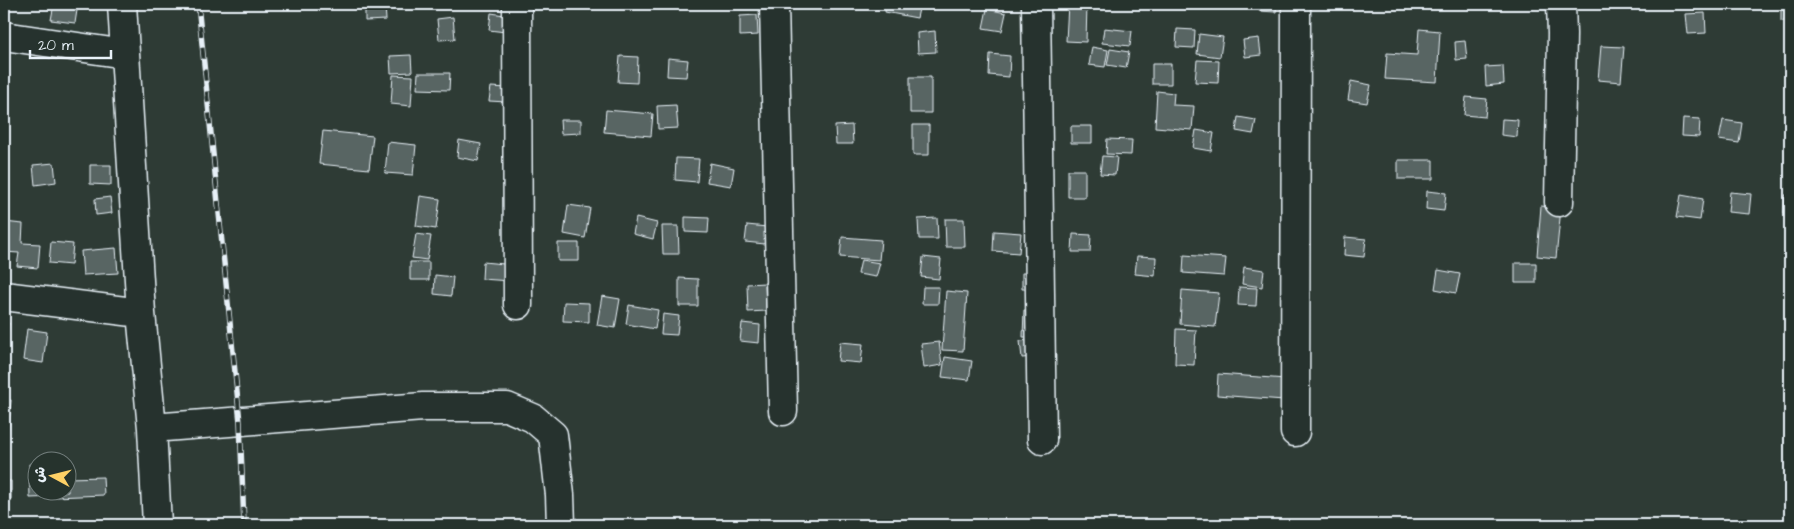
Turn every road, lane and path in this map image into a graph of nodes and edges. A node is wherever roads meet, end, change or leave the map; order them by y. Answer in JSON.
{"nodes":[{"id":1,"x":122,"y":4,"type":"edge"},
{"id":2,"x":517,"y":4,"type":"edge"},
{"id":3,"x":774,"y":4,"type":"edge"},
{"id":4,"x":1036,"y":4,"type":"edge"},
{"id":5,"x":1296,"y":4,"type":"edge"},
{"id":6,"x":1561,"y":4,"type":"edge"},
{"id":7,"x":4,"y":36,"type":"edge"},
{"id":8,"x":125,"y":54,"type":"junction"},
{"id":9,"x":1559,"y":202,"type":"dead end"},
{"id":10,"x":4,"y":296,"type":"edge"},
{"id":11,"x":518,"y":305,"type":"dead end"},
{"id":12,"x":141,"y":313,"type":"junction"},
{"id":13,"x":783,"y":412,"type":"dead end"},
{"id":14,"x":152,"y":428,"type":"junction"},
{"id":15,"x":1295,"y":432,"type":"dead end"},
{"id":16,"x":1042,"y":440,"type":"dead end"},
{"id":17,"x":157,"y":525,"type":"edge"},
{"id":18,"x":561,"y":525,"type":"edge"}],
"edges":[{"from":1,"to":8,"type":"street"},
{"from":2,"to":11,"type":"street"},
{"from":3,"to":13,"type":"street"},
{"from":4,"to":16,"type":"street"},
{"from":5,"to":15,"type":"street"},
{"from":6,"to":9,"type":"street"},
{"from":7,"to":8,"type":"street"},
{"from":8,"to":12,"type":"street"},
{"from":10,"to":12,"type":"street"},
{"from":12,"to":14,"type":"street"},
{"from":14,"to":17,"type":"street"},
{"from":14,"to":18,"type":"street"}]}
